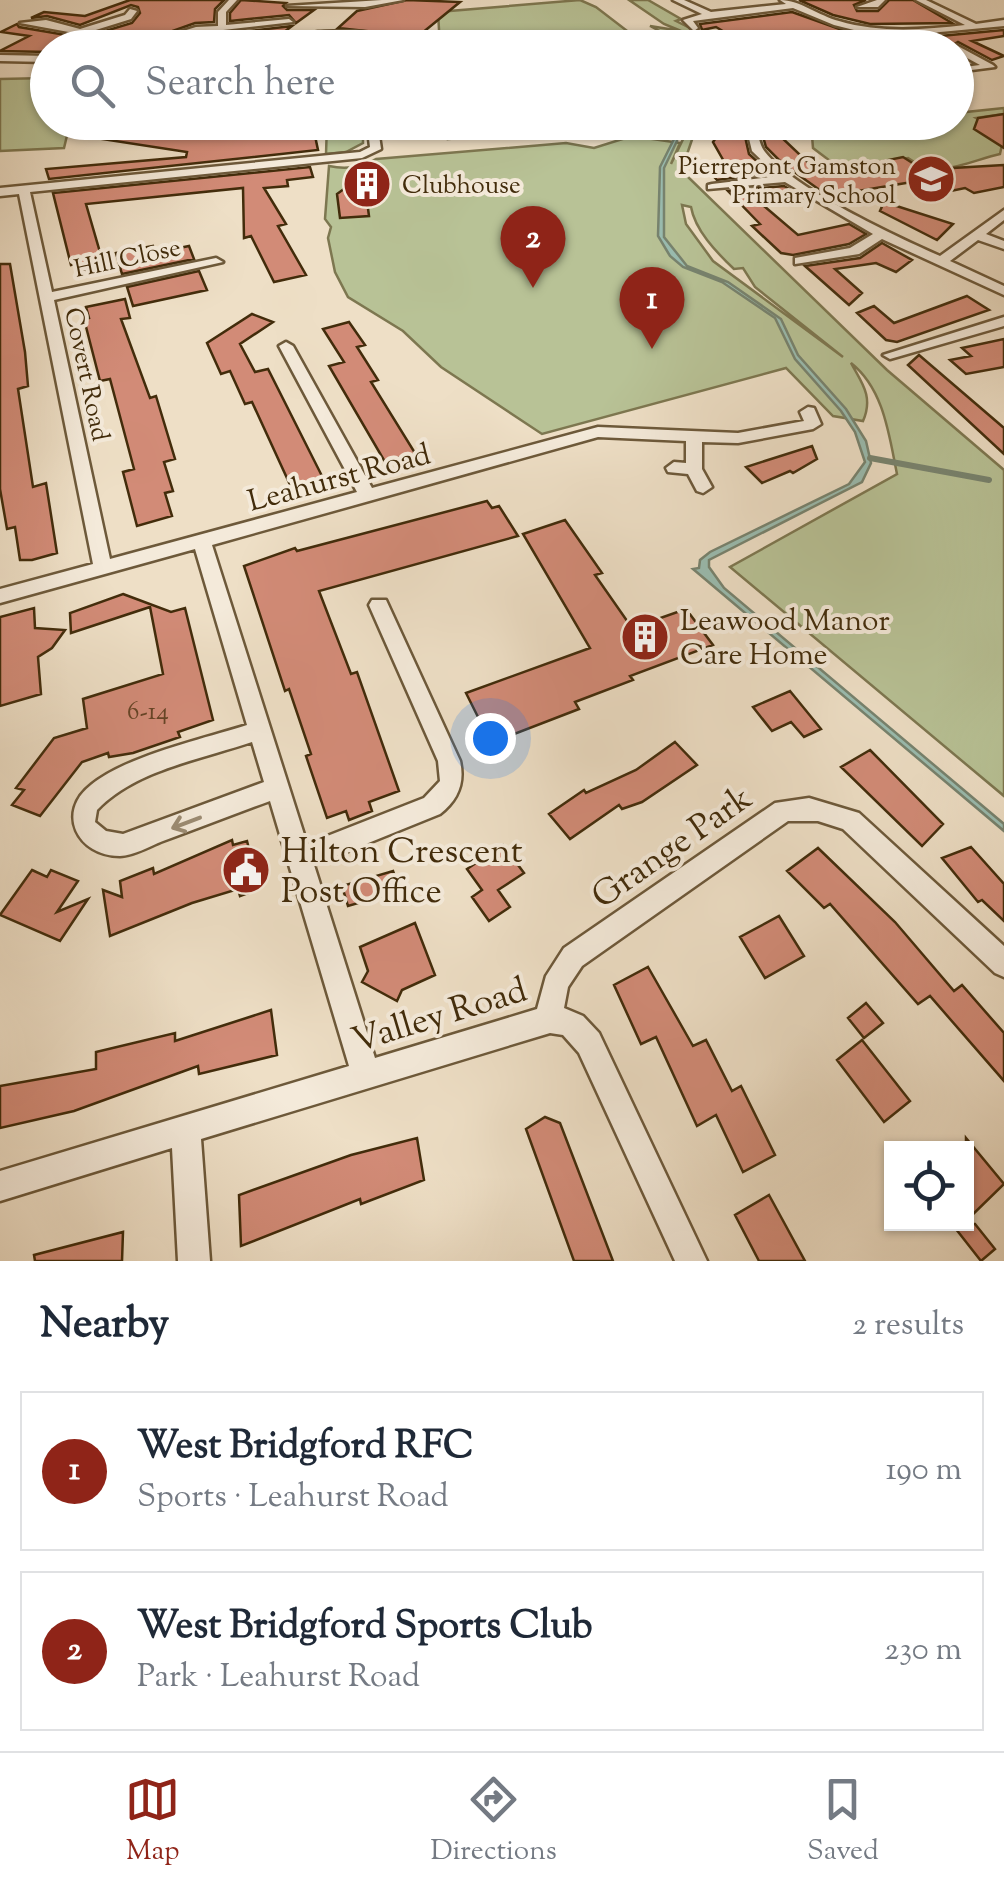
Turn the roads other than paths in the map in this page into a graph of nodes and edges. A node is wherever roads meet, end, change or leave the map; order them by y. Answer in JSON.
{"nodes":[{"id":1,"x":233,"y":0,"type":"edge"},
{"id":2,"x":399,"y":0,"type":"edge"},
{"id":3,"x":677,"y":0,"type":"edge"},
{"id":4,"x":920,"y":0,"type":"edge"},
{"id":5,"x":882,"y":1,"type":"edge"},
{"id":6,"x":899,"y":1,"type":"edge"},
{"id":7,"x":292,"y":3,"type":"edge"},
{"id":8,"x":789,"y":3,"type":"edge"},
{"id":9,"x":861,"y":7,"type":"dead end"},
{"id":10,"x":134,"y":11,"type":"dead end"},
{"id":11,"x":710,"y":16,"type":"junction"},
{"id":12,"x":289,"y":22,"type":"junction"},
{"id":13,"x":24,"y":23,"type":"dead end"},
{"id":14,"x":1004,"y":23,"type":"edge"},
{"id":15,"x":222,"y":26,"type":"junction"},
{"id":16,"x":975,"y":26,"type":"junction"},
{"id":17,"x":388,"y":28,"type":"dead end"},
{"id":18,"x":694,"y":28,"type":"dead end"},
{"id":19,"x":72,"y":30,"type":"edge"},
{"id":20,"x":86,"y":30,"type":"edge"},
{"id":21,"x":206,"y":30,"type":"edge"},
{"id":22,"x":292,"y":30,"type":"edge"},
{"id":23,"x":385,"y":30,"type":"edge"},
{"id":24,"x":865,"y":30,"type":"edge"},
{"id":25,"x":945,"y":30,"type":"edge"},
{"id":26,"x":0,"y":58,"type":"edge"},
{"id":27,"x":974,"y":58,"type":"edge"},
{"id":28,"x":30,"y":59,"type":"edge"},
{"id":29,"x":974,"y":68,"type":"edge"},
{"id":30,"x":377,"y":140,"type":"edge"},
{"id":31,"x":754,"y":140,"type":"edge"},
{"id":32,"x":787,"y":178,"type":"junction"},
{"id":33,"x":712,"y":187,"type":"dead end"},
{"id":34,"x":24,"y":190,"type":"junction"},
{"id":35,"x":0,"y":192,"type":"edge"},
{"id":36,"x":1004,"y":214,"type":"edge"},
{"id":37,"x":883,"y":235,"type":"junction"},
{"id":38,"x":978,"y":236,"type":"junction"},
{"id":39,"x":1004,"y":245,"type":"edge"},
{"id":40,"x":800,"y":261,"type":"dead end"},
{"id":41,"x":942,"y":261,"type":"junction"},
{"id":42,"x":216,"y":262,"type":"dead end"},
{"id":43,"x":1004,"y":291,"type":"edge"},
{"id":44,"x":46,"y":296,"type":"junction"},
{"id":45,"x":1004,"y":321,"type":"edge"},
{"id":46,"x":286,"y":346,"type":"dead end"},
{"id":47,"x":890,"y":356,"type":"dead end"},
{"id":48,"x":808,"y":412,"type":"dead end"},
{"id":49,"x":694,"y":439,"type":"junction"},
{"id":50,"x":674,"y":468,"type":"dead end"},
{"id":51,"x":694,"y":469,"type":"junction"},
{"id":52,"x":703,"y":488,"type":"dead end"},
{"id":53,"x":368,"y":498,"type":"junction"},
{"id":54,"x":202,"y":542,"type":"junction"},
{"id":55,"x":103,"y":569,"type":"junction"},
{"id":56,"x":0,"y":596,"type":"edge"},
{"id":57,"x":379,"y":605,"type":"dead end"},
{"id":58,"x":260,"y":730,"type":"junction"},
{"id":59,"x":278,"y":788,"type":"junction"},
{"id":60,"x":299,"y":859,"type":"junction"},
{"id":61,"x":1004,"y":964,"type":"edge"},
{"id":62,"x":550,"y":1019,"type":"junction"},
{"id":63,"x":366,"y":1075,"type":"junction"},
{"id":64,"x":186,"y":1129,"type":"junction"},
{"id":65,"x":0,"y":1186,"type":"edge"},
{"id":66,"x":194,"y":1261,"type":"edge"},
{"id":67,"x":691,"y":1261,"type":"edge"}],
"edges":[{"from":1,"to":15,"type":"street"},
{"from":2,"to":7,"type":"street"},
{"from":3,"to":11,"type":"street"},
{"from":4,"to":16,"type":"street"},
{"from":5,"to":6,"type":"street"},
{"from":5,"to":9,"type":"street"},
{"from":7,"to":12,"type":"street"},
{"from":8,"to":11,"type":"street"},
{"from":8,"to":24,"type":"street"},
{"from":10,"to":20,"type":"street"},
{"from":11,"to":18,"type":"street"},
{"from":12,"to":15,"type":"street"},
{"from":12,"to":22,"type":"street"},
{"from":13,"to":19,"type":"street"},
{"from":14,"to":16,"type":"street"},
{"from":15,"to":21,"type":"street"},
{"from":16,"to":25,"type":"street"},
{"from":17,"to":23,"type":"street"},
{"from":26,"to":28,"type":"street"},
{"from":27,"to":29,"type":"street"},
{"from":30,"to":34,"type":"street"},
{"from":31,"to":32,"type":"street"},
{"from":32,"to":33,"type":"street"},
{"from":32,"to":37,"type":"street"},
{"from":34,"to":35,"type":"street"},
{"from":34,"to":44,"type":"street","name":"Covert Road"},
{"from":36,"to":38,"type":"street"},
{"from":37,"to":40,"type":"street"},
{"from":37,"to":41,"type":"street"},
{"from":38,"to":39,"type":"street"},
{"from":38,"to":41,"type":"street"},
{"from":41,"to":43,"type":"street"},
{"from":42,"to":44,"type":"street","name":"Hill Close"},
{"from":44,"to":55,"type":"street","name":"Covert Road"},
{"from":45,"to":47,"type":"street"},
{"from":46,"to":53,"type":"street"},
{"from":48,"to":49,"type":"street","name":"Leahurst Road"},
{"from":49,"to":51,"type":"street"},
{"from":49,"to":53,"type":"street","name":"Leahurst Road"},
{"from":50,"to":51,"type":"street"},
{"from":51,"to":52,"type":"street"},
{"from":53,"to":54,"type":"street","name":"Leahurst Road"},
{"from":54,"to":55,"type":"street","name":"Leahurst Road"},
{"from":54,"to":58,"type":"street"},
{"from":55,"to":56,"type":"street","name":"Leahurst Road"},
{"from":57,"to":60,"type":"street"},
{"from":58,"to":59,"type":"street"},
{"from":59,"to":58,"type":"street","one_way":true},
{"from":59,"to":60,"type":"street"},
{"from":60,"to":63,"type":"street"},
{"from":61,"to":62,"type":"street","name":"Grange Park"},
{"from":62,"to":63,"type":"street","name":"Valley Road"},
{"from":62,"to":67,"type":"street","name":"Valley Road"},
{"from":63,"to":64,"type":"street","name":"Valley Road"},
{"from":64,"to":65,"type":"street","name":"Valley Road"},
{"from":64,"to":66,"type":"street"}]}
